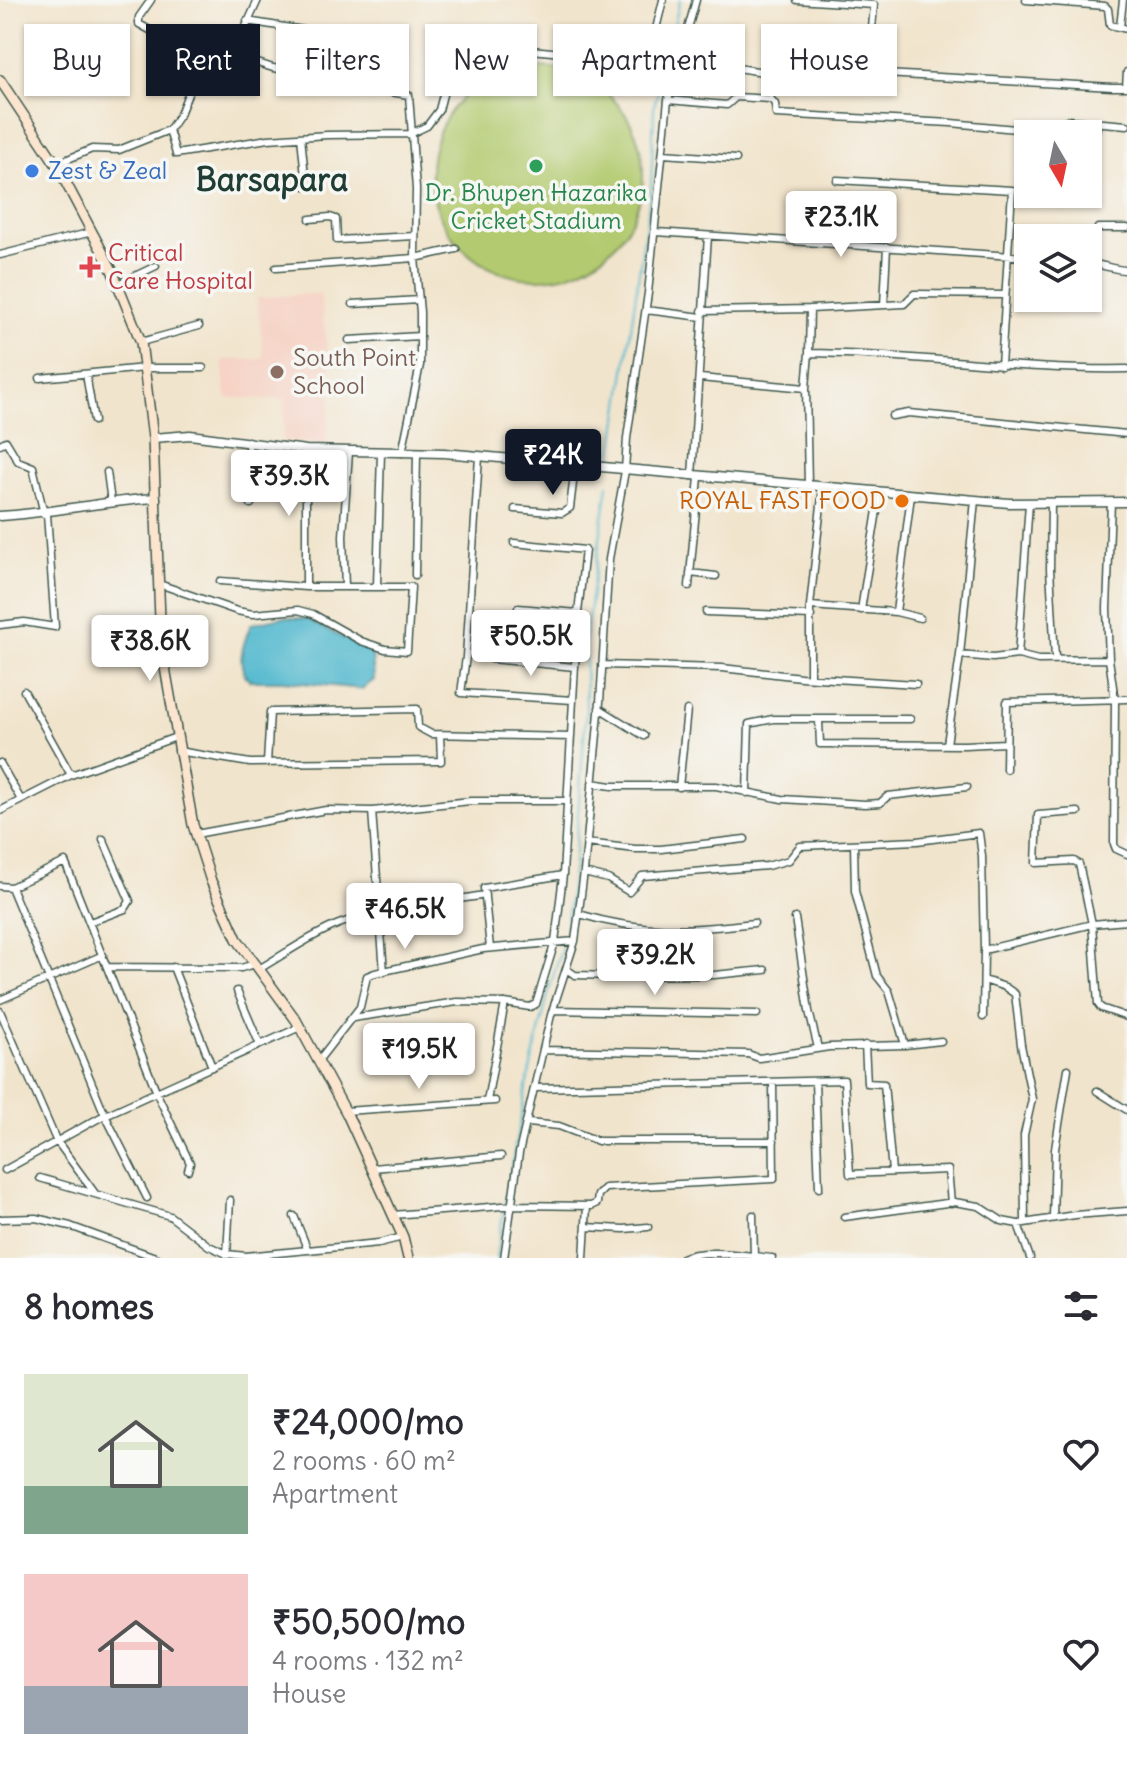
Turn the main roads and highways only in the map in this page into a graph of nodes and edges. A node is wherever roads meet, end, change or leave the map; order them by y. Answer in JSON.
{"nodes":[{"id":1,"x":0,"y":82,"type":"edge"},
{"id":2,"x":408,"y":1258,"type":"edge"}],
"edges":[{"from":1,"to":2,"type":"main road"}]}
